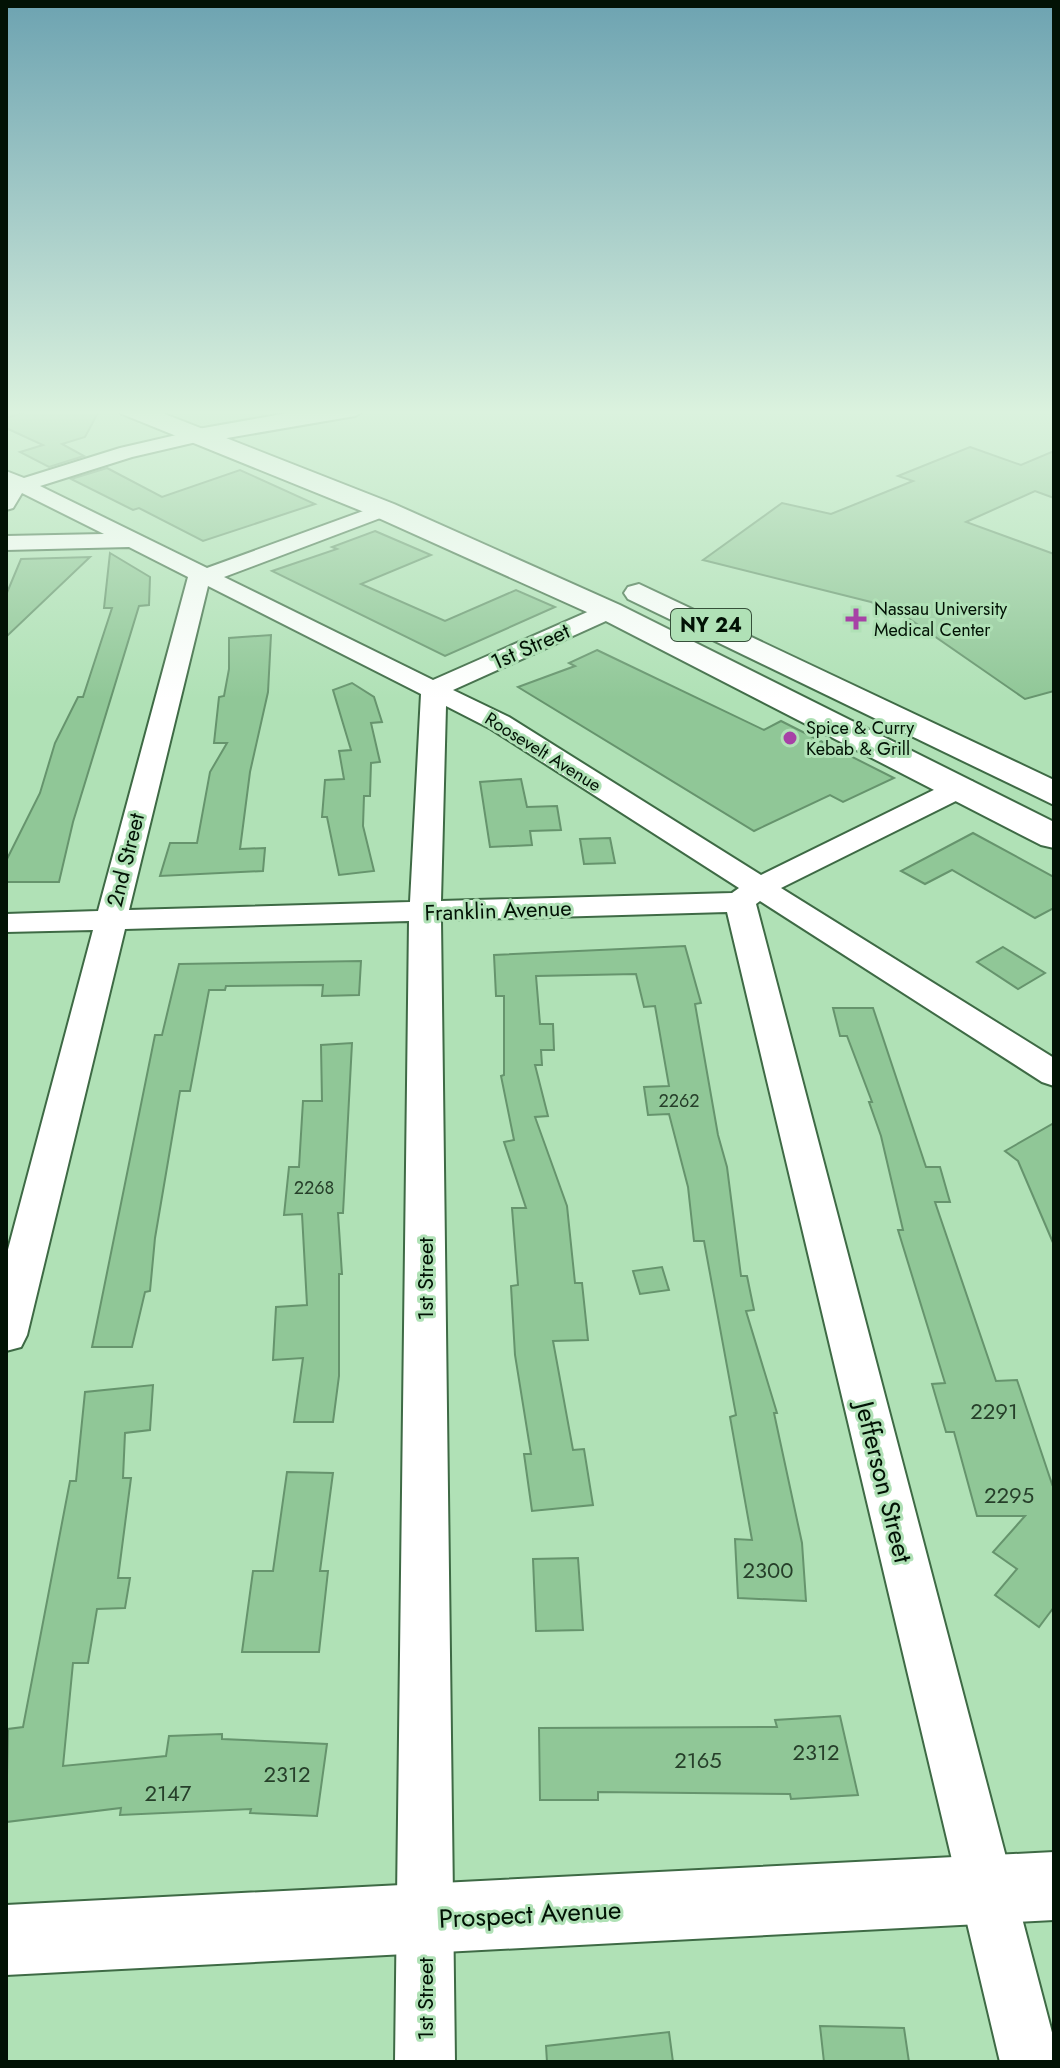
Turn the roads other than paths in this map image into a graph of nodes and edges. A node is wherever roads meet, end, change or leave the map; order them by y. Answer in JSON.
{"nodes":[{"id":1,"x":66,"y":506,"type":"edge"},
{"id":2,"x":358,"y":506,"type":"edge"},
{"id":3,"x":401,"y":506,"type":"edge"},
{"id":4,"x":407,"y":506,"type":"edge"},
{"id":5,"x":138,"y":540,"type":"junction"},
{"id":6,"x":6,"y":543,"type":"edge"},
{"id":7,"x":209,"y":575,"type":"junction"},
{"id":8,"x":609,"y":611,"type":"junction"},
{"id":9,"x":434,"y":689,"type":"junction"},
{"id":10,"x":962,"y":787,"type":"junction"},
{"id":11,"x":1054,"y":794,"type":"edge"},
{"id":12,"x":1054,"y":837,"type":"edge"},
{"id":13,"x":750,"y":894,"type":"junction"},
{"id":14,"x":425,"y":913,"type":"junction"},
{"id":15,"x":109,"y":921,"type":"junction"},
{"id":16,"x":6,"y":923,"type":"edge"},
{"id":17,"x":1054,"y":1074,"type":"edge"},
{"id":18,"x":6,"y":1335,"type":"edge"},
{"id":19,"x":1054,"y":1886,"type":"edge"},
{"id":20,"x":986,"y":1890,"type":"junction"},
{"id":21,"x":425,"y":1919,"type":"junction"},
{"id":22,"x":6,"y":1940,"type":"edge"},
{"id":23,"x":425,"y":2062,"type":"edge"},
{"id":24,"x":1030,"y":2062,"type":"edge"}],
"edges":[{"from":1,"to":5,"type":"street","name":"Roosevelt Avenue"},
{"from":2,"to":7,"type":"street"},
{"from":3,"to":8,"type":"main road","number":"NY 24"},
{"from":4,"to":11,"type":"main road","number":"NY 24"},
{"from":5,"to":6,"type":"street"},
{"from":5,"to":7,"type":"street","name":"Roosevelt Avenue"},
{"from":7,"to":9,"type":"street","name":"Roosevelt Avenue"},
{"from":7,"to":15,"type":"street","name":"2nd Street"},
{"from":8,"to":9,"type":"street","name":"1st Street"},
{"from":8,"to":10,"type":"main road","number":"NY 24"},
{"from":9,"to":13,"type":"street","name":"Roosevelt Avenue"},
{"from":9,"to":14,"type":"street","name":"1st Street"},
{"from":10,"to":12,"type":"main road","number":"NY 24"},
{"from":10,"to":13,"type":"street","name":"Franklin Avenue"},
{"from":13,"to":14,"type":"street","name":"Franklin Avenue"},
{"from":13,"to":17,"type":"street","name":"Roosevelt Avenue"},
{"from":13,"to":20,"type":"street","name":"Jefferson Street"},
{"from":14,"to":15,"type":"street","name":"Franklin Avenue"},
{"from":14,"to":21,"type":"street","name":"1st Street"},
{"from":15,"to":16,"type":"street","name":"Franklin Avenue"},
{"from":15,"to":18,"type":"street","name":"2nd Street"},
{"from":19,"to":20,"type":"street","name":"Prospect Avenue"},
{"from":20,"to":21,"type":"street","name":"Prospect Avenue"},
{"from":20,"to":24,"type":"street","name":"Jefferson Street"},
{"from":21,"to":22,"type":"street","name":"Prospect Avenue"},
{"from":21,"to":23,"type":"street","name":"1st Street"}]}
